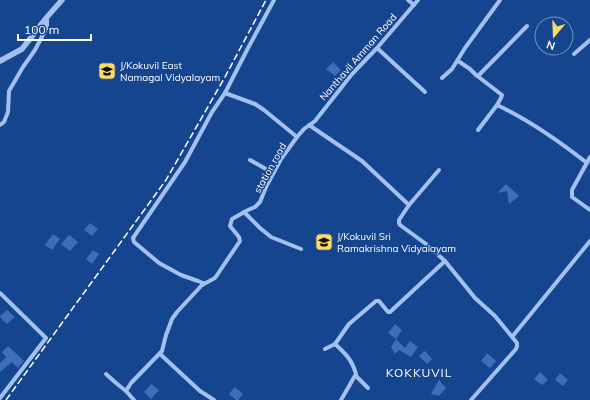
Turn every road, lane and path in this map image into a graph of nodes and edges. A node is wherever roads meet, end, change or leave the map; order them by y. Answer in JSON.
{"nodes":[{"id":1,"x":62,"y":0,"type":"edge"},
{"id":2,"x":274,"y":0,"type":"edge"},
{"id":3,"x":408,"y":0,"type":"edge"},
{"id":4,"x":418,"y":0,"type":"edge"},
{"id":5,"x":500,"y":0,"type":"edge"},
{"id":6,"x":414,"y":5,"type":"junction"},
{"id":7,"x":47,"y":17,"type":"junction"},
{"id":8,"x":527,"y":26,"type":"dead end"},
{"id":9,"x":590,"y":40,"type":"edge"},
{"id":10,"x":377,"y":48,"type":"junction"},
{"id":11,"x":574,"y":54,"type":"dead end"},
{"id":12,"x":458,"y":60,"type":"junction"},
{"id":13,"x":0,"y":61,"type":"edge"},
{"id":14,"x":476,"y":75,"type":"junction"},
{"id":15,"x":442,"y":78,"type":"dead end"},
{"id":16,"x":425,"y":92,"type":"dead end"},
{"id":17,"x":225,"y":93,"type":"junction"},
{"id":18,"x":497,"y":104,"type":"junction"},
{"id":19,"x":0,"y":125,"type":"edge"},
{"id":20,"x":309,"y":125,"type":"junction"},
{"id":21,"x":478,"y":130,"type":"dead end"},
{"id":22,"x":297,"y":137,"type":"junction"},
{"id":23,"x":590,"y":157,"type":"edge"},
{"id":24,"x":250,"y":160,"type":"dead end"},
{"id":25,"x":587,"y":163,"type":"junction"},
{"id":26,"x":439,"y":170,"type":"dead end"},
{"id":27,"x":273,"y":173,"type":"junction"},
{"id":28,"x":410,"y":205,"type":"junction"},
{"id":29,"x":590,"y":210,"type":"edge"},
{"id":30,"x":244,"y":212,"type":"junction"},
{"id":31,"x":590,"y":241,"type":"edge"},
{"id":32,"x":301,"y":249,"type":"dead end"},
{"id":33,"x":445,"y":261,"type":"junction"},
{"id":34,"x":202,"y":285,"type":"junction"},
{"id":35,"x":0,"y":294,"type":"edge"},
{"id":36,"x":512,"y":337,"type":"junction"},
{"id":37,"x":335,"y":344,"type":"junction"},
{"id":38,"x":325,"y":349,"type":"dead end"},
{"id":39,"x":160,"y":354,"type":"junction"},
{"id":40,"x":106,"y":374,"type":"dead end"},
{"id":41,"x":356,"y":376,"type":"junction"},
{"id":42,"x":368,"y":388,"type":"dead end"},
{"id":43,"x":126,"y":391,"type":"junction"},
{"id":44,"x":0,"y":398,"type":"edge"},
{"id":45,"x":134,"y":400,"type":"edge"},
{"id":46,"x":214,"y":400,"type":"edge"},
{"id":47,"x":340,"y":400,"type":"edge"},
{"id":48,"x":471,"y":400,"type":"edge"}],
"edges":[{"from":1,"to":7,"type":"street"},
{"from":2,"to":17,"type":"street"},
{"from":3,"to":6,"type":"street"},
{"from":4,"to":6,"type":"street","name":"Nanthavil Amman Road"},
{"from":5,"to":12,"type":"street"},
{"from":6,"to":10,"type":"street","name":"Nanthavil Amman Road"},
{"from":7,"to":13,"type":"street"},
{"from":7,"to":19,"type":"street"},
{"from":8,"to":14,"type":"street"},
{"from":9,"to":11,"type":"street"},
{"from":10,"to":16,"type":"street"},
{"from":10,"to":20,"type":"street","name":"Nanthavil Amman Road"},
{"from":12,"to":14,"type":"street"},
{"from":12,"to":15,"type":"street"},
{"from":14,"to":18,"type":"street"},
{"from":17,"to":22,"type":"street"},
{"from":17,"to":34,"type":"street"},
{"from":18,"to":21,"type":"street"},
{"from":18,"to":25,"type":"street"},
{"from":20,"to":22,"type":"street","name":"station road"},
{"from":20,"to":28,"type":"street"},
{"from":22,"to":27,"type":"street","name":"station road"},
{"from":23,"to":25,"type":"street"},
{"from":24,"to":27,"type":"street"},
{"from":25,"to":29,"type":"street"},
{"from":26,"to":28,"type":"street"},
{"from":27,"to":30,"type":"street","name":"station road"},
{"from":28,"to":33,"type":"street"},
{"from":30,"to":32,"type":"street"},
{"from":30,"to":34,"type":"street","name":"station road"},
{"from":31,"to":36,"type":"street"},
{"from":33,"to":36,"type":"street"},
{"from":33,"to":37,"type":"street"},
{"from":34,"to":39,"type":"street","name":"station road"},
{"from":35,"to":44,"type":"street"},
{"from":36,"to":48,"type":"street"},
{"from":37,"to":38,"type":"street"},
{"from":37,"to":41,"type":"street"},
{"from":39,"to":43,"type":"street","name":"station road"},
{"from":39,"to":46,"type":"street"},
{"from":40,"to":43,"type":"street"},
{"from":41,"to":42,"type":"street"},
{"from":41,"to":47,"type":"street"},
{"from":43,"to":45,"type":"street"}]}
